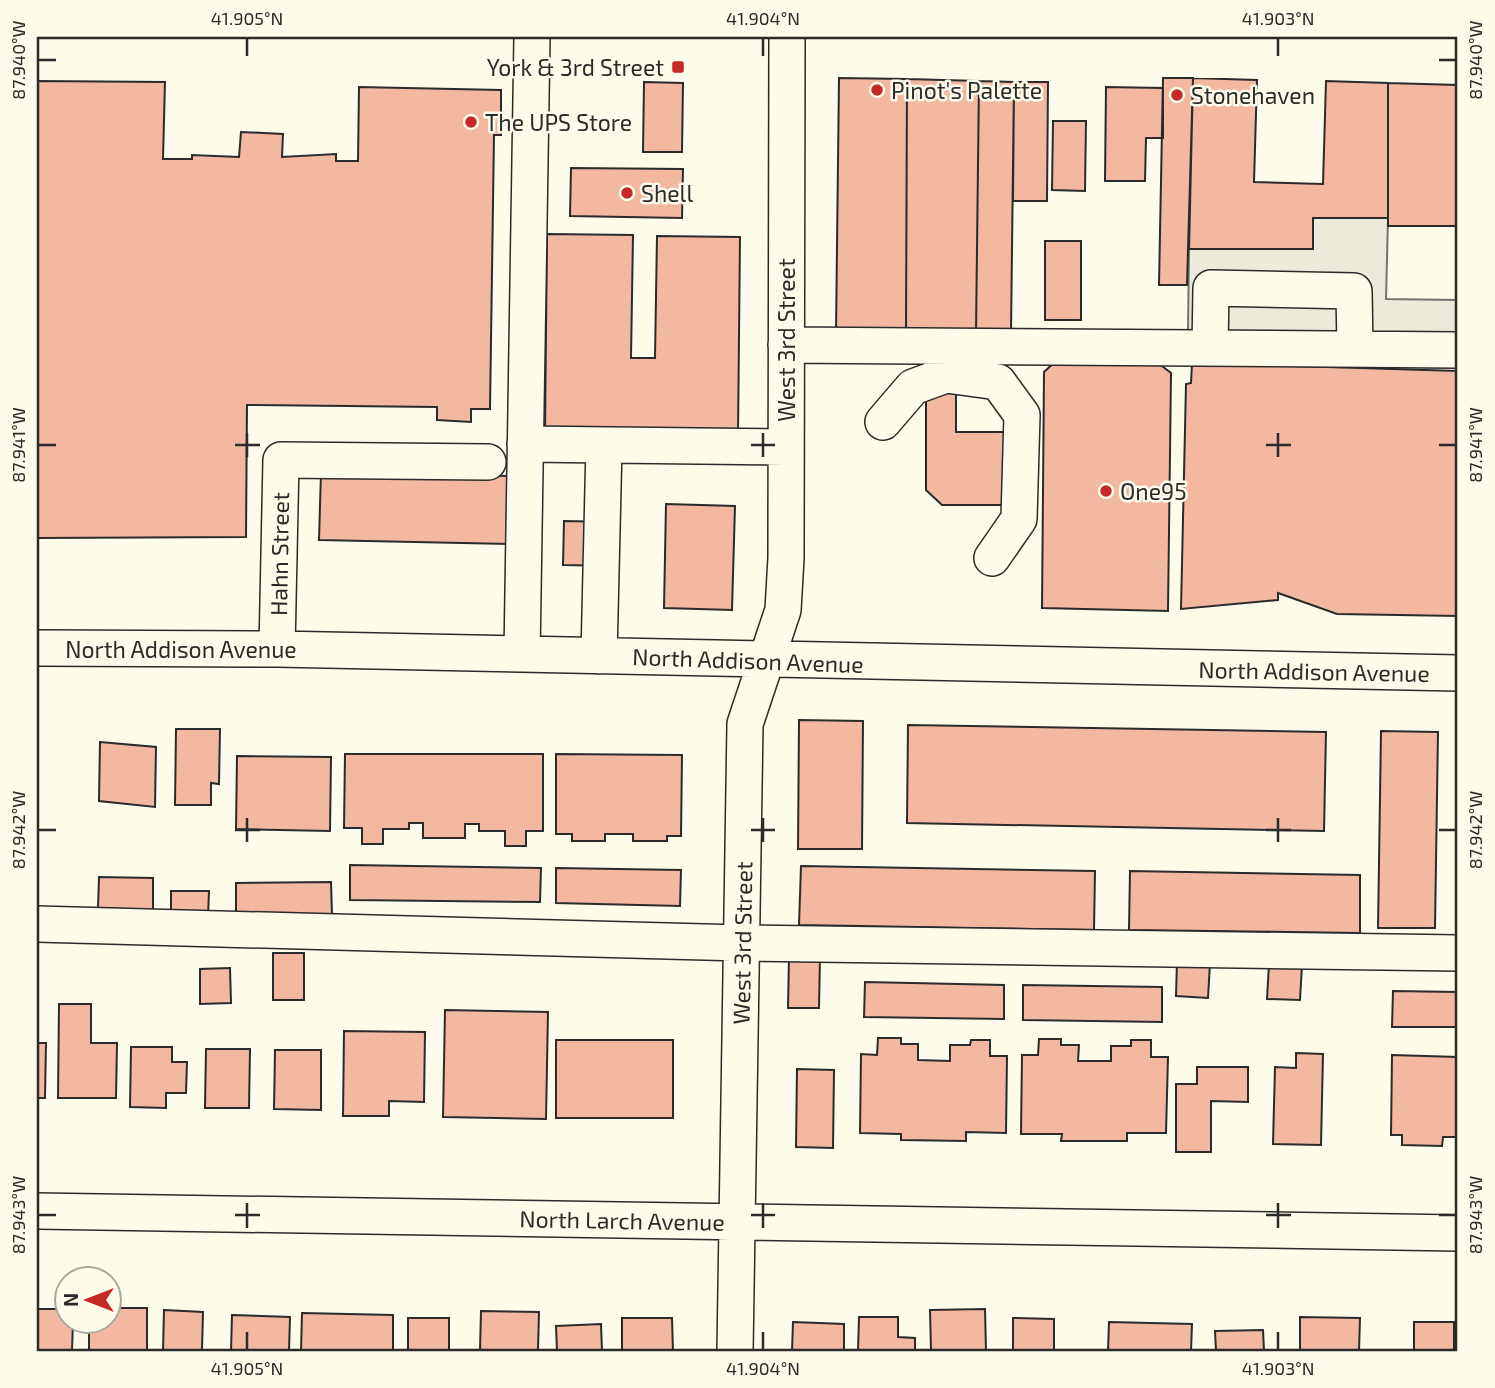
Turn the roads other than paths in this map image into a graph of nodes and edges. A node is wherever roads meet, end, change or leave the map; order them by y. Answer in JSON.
{"nodes":[{"id":1,"x":532,"y":37,"type":"edge"},
{"id":2,"x":787,"y":37,"type":"edge"},
{"id":3,"x":786,"y":345,"type":"junction"},
{"id":4,"x":1210,"y":348,"type":"junction"},
{"id":5,"x":1355,"y":349,"type":"junction"},
{"id":6,"x":1458,"y":350,"type":"edge"},
{"id":7,"x":883,"y":422,"type":"dead end"},
{"id":8,"x":525,"y":444,"type":"junction"},
{"id":9,"x":604,"y":445,"type":"junction"},
{"id":10,"x":786,"y":447,"type":"junction"},
{"id":11,"x":488,"y":462,"type":"dead end"},
{"id":12,"x":992,"y":558,"type":"dead end"},
{"id":13,"x":37,"y":648,"type":"edge"},
{"id":14,"x":277,"y":649,"type":"junction"},
{"id":15,"x":522,"y":654,"type":"junction"},
{"id":16,"x":600,"y":656,"type":"junction"},
{"id":17,"x":765,"y":662,"type":"junction"},
{"id":18,"x":1458,"y":673,"type":"edge"},
{"id":19,"x":37,"y":924,"type":"edge"},
{"id":20,"x":742,"y":943,"type":"junction"},
{"id":21,"x":1458,"y":953,"type":"edge"},
{"id":22,"x":37,"y":1210,"type":"edge"},
{"id":23,"x":737,"y":1222,"type":"junction"},
{"id":24,"x":1458,"y":1233,"type":"edge"},
{"id":25,"x":735,"y":1351,"type":"edge"}],
"edges":[{"from":1,"to":8,"type":"street"},
{"from":2,"to":3,"type":"street","name":"West 3rd Street"},
{"from":3,"to":4,"type":"street"},
{"from":3,"to":10,"type":"street","name":"West 3rd Street"},
{"from":4,"to":5,"type":"street"},
{"from":4,"to":5,"type":"street"},
{"from":5,"to":6,"type":"street"},
{"from":7,"to":12,"type":"street"},
{"from":8,"to":9,"type":"street"},
{"from":8,"to":15,"type":"street"},
{"from":9,"to":10,"type":"street"},
{"from":9,"to":16,"type":"street"},
{"from":10,"to":17,"type":"street","name":"West 3rd Street"},
{"from":11,"to":14,"type":"street","name":"Hahn Street"},
{"from":13,"to":14,"type":"street","name":"North Addison Avenue"},
{"from":14,"to":15,"type":"street","name":"North Addison Avenue"},
{"from":15,"to":16,"type":"street","name":"North Addison Avenue"},
{"from":16,"to":17,"type":"street","name":"North Addison Avenue"},
{"from":17,"to":18,"type":"street","name":"North Addison Avenue"},
{"from":17,"to":20,"type":"street","name":"West 3rd Street"},
{"from":19,"to":20,"type":"street"},
{"from":20,"to":21,"type":"street"},
{"from":20,"to":23,"type":"street","name":"West 3rd Street"},
{"from":22,"to":23,"type":"street","name":"North Larch Avenue"},
{"from":23,"to":24,"type":"street","name":"North Larch Avenue"},
{"from":23,"to":25,"type":"street","name":"West 3rd Street"}]}
